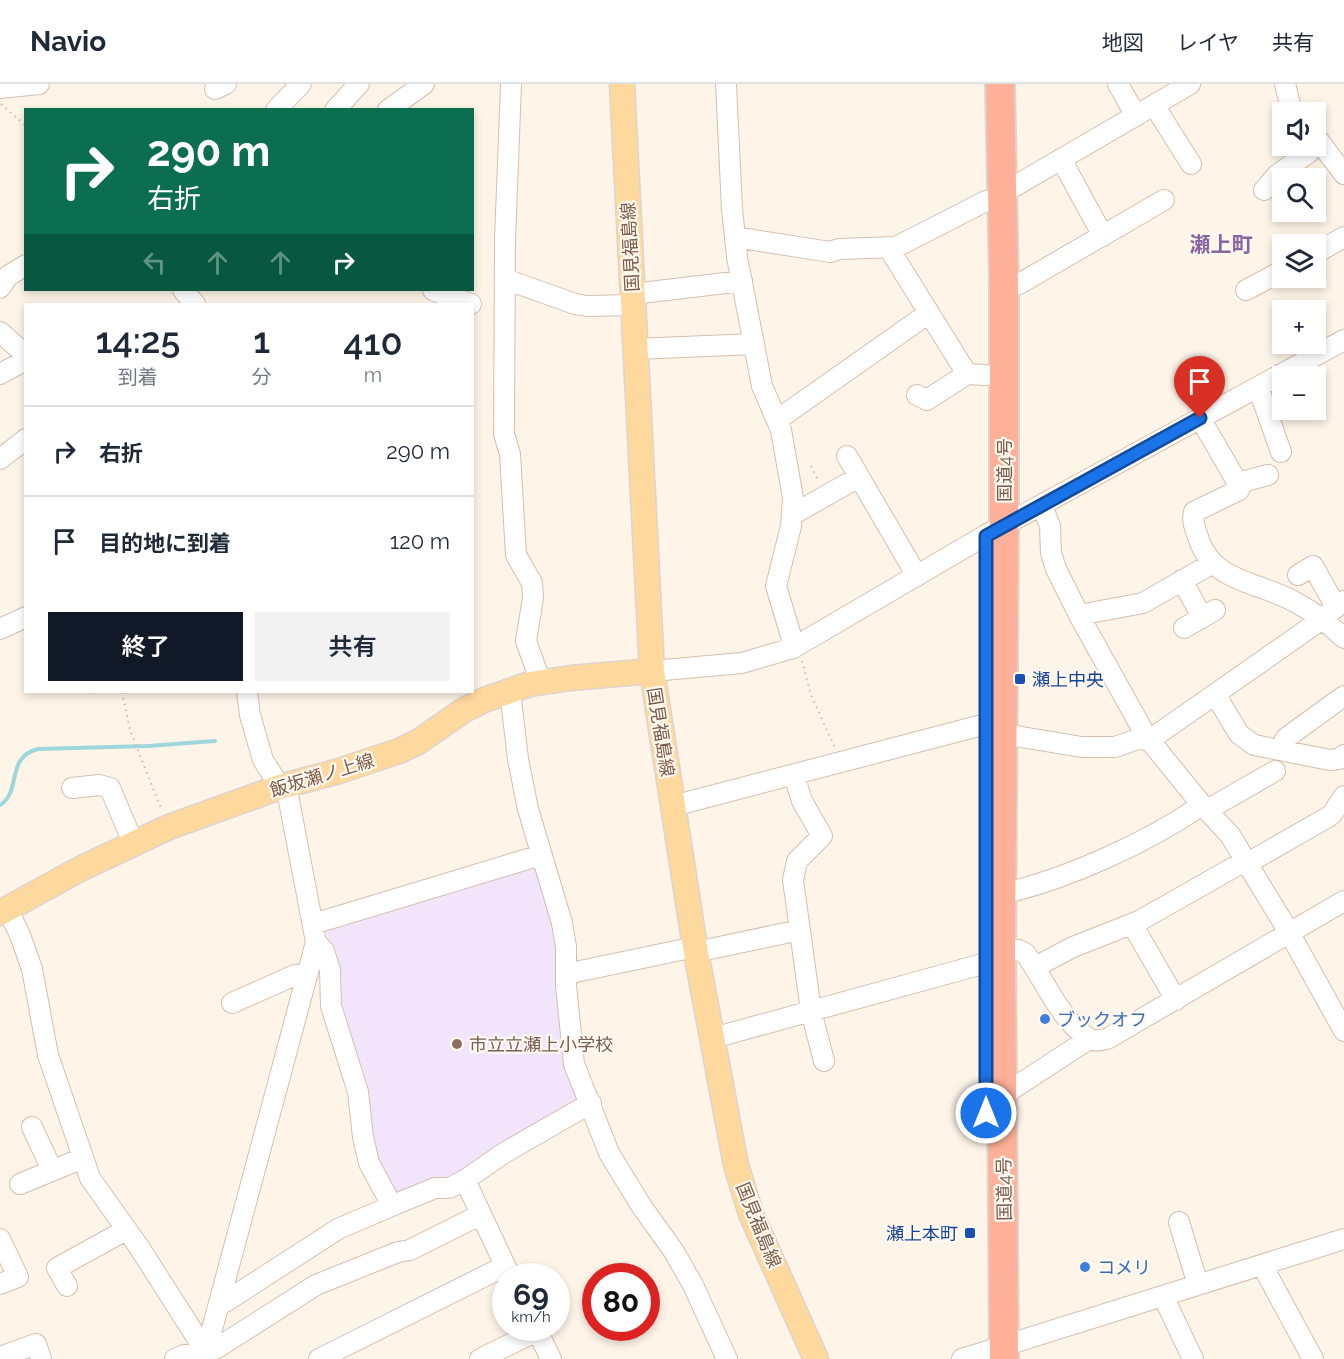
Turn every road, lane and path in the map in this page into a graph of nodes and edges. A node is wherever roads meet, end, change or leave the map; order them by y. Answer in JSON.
{"nodes":[{"id":1,"x":39,"y":84,"type":"edge"},
{"id":2,"x":359,"y":84,"type":"edge"},
{"id":3,"x":424,"y":84,"type":"edge"},
{"id":4,"x":511,"y":84,"type":"edge"},
{"id":5,"x":622,"y":84,"type":"edge"},
{"id":6,"x":726,"y":84,"type":"edge"},
{"id":7,"x":982,"y":84,"type":"edge"},
{"id":8,"x":1000,"y":84,"type":"edge"},
{"id":9,"x":1118,"y":84,"type":"edge"},
{"id":10,"x":1190,"y":84,"type":"edge"},
{"id":11,"x":1288,"y":85,"type":"edge"},
{"id":12,"x":0,"y":88,"type":"edge"},
{"id":13,"x":1291,"y":102,"type":"edge"},
{"id":14,"x":0,"y":104,"type":"edge"},
{"id":15,"x":1154,"y":105,"type":"junction"},
{"id":16,"x":337,"y":108,"type":"edge"},
{"id":17,"x":391,"y":108,"type":"edge"},
{"id":18,"x":1136,"y":116,"type":"junction"},
{"id":19,"x":24,"y":124,"type":"edge"},
{"id":20,"x":1326,"y":153,"type":"edge"},
{"id":21,"x":1304,"y":156,"type":"edge"},
{"id":22,"x":1061,"y":159,"type":"junction"},
{"id":23,"x":1191,"y":164,"type":"dead end"},
{"id":24,"x":1344,"y":174,"type":"edge"},
{"id":25,"x":1264,"y":190,"type":"dead end"},
{"id":26,"x":994,"y":197,"type":"junction"},
{"id":27,"x":1164,"y":200,"type":"dead end"},
{"id":28,"x":1103,"y":236,"type":"junction"},
{"id":29,"x":735,"y":237,"type":"junction"},
{"id":30,"x":1344,"y":237,"type":"edge"},
{"id":31,"x":888,"y":247,"type":"junction"},
{"id":32,"x":1326,"y":247,"type":"edge"},
{"id":33,"x":24,"y":267,"type":"edge"},
{"id":34,"x":1272,"y":277,"type":"edge"},
{"id":35,"x":505,"y":279,"type":"junction"},
{"id":36,"x":742,"y":281,"type":"junction"},
{"id":37,"x":1004,"y":287,"type":"junction"},
{"id":38,"x":0,"y":288,"type":"edge"},
{"id":39,"x":184,"y":291,"type":"edge"},
{"id":40,"x":436,"y":291,"type":"edge"},
{"id":41,"x":1246,"y":291,"type":"dead end"},
{"id":42,"x":633,"y":299,"type":"junction"},
{"id":43,"x":194,"y":303,"type":"edge"},
{"id":44,"x":467,"y":303,"type":"edge"},
{"id":45,"x":474,"y":306,"type":"edge"},
{"id":46,"x":505,"y":313,"type":"junction"},
{"id":47,"x":929,"y":313,"type":"junction"},
{"id":48,"x":0,"y":332,"type":"edge"},
{"id":49,"x":1344,"y":340,"type":"edge"},
{"id":50,"x":754,"y":345,"type":"junction"},
{"id":51,"x":635,"y":349,"type":"junction"},
{"id":52,"x":24,"y":353,"type":"edge"},
{"id":53,"x":24,"y":361,"type":"edge"},
{"id":54,"x":0,"y":374,"type":"edge"},
{"id":55,"x":976,"y":374,"type":"junction"},
{"id":56,"x":1258,"y":387,"type":"junction"},
{"id":57,"x":917,"y":395,"type":"dead end"},
{"id":58,"x":1200,"y":418,"type":"junction"},
{"id":59,"x":777,"y":420,"type":"junction"},
{"id":60,"x":24,"y":441,"type":"edge"},
{"id":61,"x":1281,"y":452,"type":"dead end"},
{"id":62,"x":847,"y":456,"type":"dead end"},
{"id":63,"x":0,"y":459,"type":"edge"},
{"id":64,"x":1268,"y":475,"type":"dead end"},
{"id":65,"x":859,"y":477,"type":"junction"},
{"id":66,"x":1240,"y":487,"type":"junction"},
{"id":67,"x":1042,"y":506,"type":"junction"},
{"id":68,"x":792,"y":515,"type":"junction"},
{"id":69,"x":995,"y":531,"type":"junction"},
{"id":70,"x":1213,"y":563,"type":"junction"},
{"id":71,"x":1298,"y":575,"type":"dead end"},
{"id":72,"x":917,"y":576,"type":"junction"},
{"id":73,"x":1182,"y":580,"type":"junction"},
{"id":74,"x":1334,"y":609,"type":"edge"},
{"id":75,"x":1079,"y":615,"type":"junction"},
{"id":76,"x":24,"y":618,"type":"edge"},
{"id":77,"x":1184,"y":627,"type":"dead end"},
{"id":78,"x":0,"y":629,"type":"edge"},
{"id":79,"x":1344,"y":638,"type":"edge"},
{"id":80,"x":794,"y":647,"type":"junction"},
{"id":81,"x":652,"y":671,"type":"junction"},
{"id":82,"x":540,"y":682,"type":"junction"},
{"id":83,"x":510,"y":691,"type":"junction"},
{"id":84,"x":122,"y":693,"type":"edge"},
{"id":85,"x":247,"y":693,"type":"edge"},
{"id":86,"x":1215,"y":694,"type":"junction"},
{"id":87,"x":1344,"y":696,"type":"edge"},
{"id":88,"x":995,"y":729,"type":"junction"},
{"id":89,"x":1147,"y":738,"type":"junction"},
{"id":90,"x":1279,"y":750,"type":"junction"},
{"id":91,"x":1344,"y":755,"type":"edge"},
{"id":92,"x":841,"y":762,"type":"junction"},
{"id":93,"x":1275,"y":771,"type":"dead end"},
{"id":94,"x":794,"y":775,"type":"junction"},
{"id":95,"x":283,"y":786,"type":"junction"},
{"id":96,"x":72,"y":788,"type":"dead end"},
{"id":97,"x":1344,"y":796,"type":"edge"},
{"id":98,"x":673,"y":806,"type":"junction"},
{"id":99,"x":1204,"y":807,"type":"junction"},
{"id":100,"x":168,"y":827,"type":"junction"},
{"id":101,"x":134,"y":845,"type":"junction"},
{"id":102,"x":541,"y":855,"type":"junction"},
{"id":103,"x":1246,"y":862,"type":"junction"},
{"id":104,"x":1002,"y":894,"type":"junction"},
{"id":105,"x":1344,"y":901,"type":"edge"},
{"id":106,"x":4,"y":910,"type":"edge"},
{"id":107,"x":1132,"y":924,"type":"junction"},
{"id":108,"x":800,"y":930,"type":"junction"},
{"id":109,"x":315,"y":933,"type":"junction"},
{"id":110,"x":1290,"y":934,"type":"junction"},
{"id":111,"x":695,"y":949,"type":"junction"},
{"id":112,"x":994,"y":957,"type":"junction"},
{"id":113,"x":1035,"y":967,"type":"junction"},
{"id":114,"x":308,"y":974,"type":"junction"},
{"id":115,"x":566,"y":974,"type":"junction"},
{"id":116,"x":1176,"y":1000,"type":"junction"},
{"id":117,"x":232,"y":1003,"type":"dead end"},
{"id":118,"x":811,"y":1011,"type":"junction"},
{"id":119,"x":1344,"y":1031,"type":"edge"},
{"id":120,"x":713,"y":1038,"type":"junction"},
{"id":121,"x":1089,"y":1039,"type":"junction"},
{"id":122,"x":824,"y":1061,"type":"dead end"},
{"id":123,"x":1003,"y":1095,"type":"junction"},
{"id":124,"x":591,"y":1103,"type":"junction"},
{"id":125,"x":32,"y":1127,"type":"dead end"},
{"id":126,"x":83,"y":1158,"type":"junction"},
{"id":127,"x":52,"y":1170,"type":"junction"},
{"id":128,"x":465,"y":1180,"type":"junction"},
{"id":129,"x":20,"y":1184,"type":"dead end"},
{"id":130,"x":396,"y":1204,"type":"junction"},
{"id":131,"x":480,"y":1215,"type":"junction"},
{"id":132,"x":1179,"y":1222,"type":"dead end"},
{"id":133,"x":126,"y":1230,"type":"junction"},
{"id":134,"x":0,"y":1239,"type":"edge"},
{"id":135,"x":1344,"y":1239,"type":"edge"},
{"id":136,"x":504,"y":1263,"type":"edge"},
{"id":137,"x":1262,"y":1265,"type":"junction"},
{"id":138,"x":492,"y":1278,"type":"edge"},
{"id":139,"x":0,"y":1284,"type":"edge"},
{"id":140,"x":1198,"y":1285,"type":"junction"},
{"id":141,"x":67,"y":1286,"type":"dead end"},
{"id":142,"x":1163,"y":1296,"type":"junction"},
{"id":143,"x":219,"y":1304,"type":"junction"},
{"id":144,"x":514,"y":1341,"type":"edge"},
{"id":145,"x":543,"y":1341,"type":"edge"},
{"id":146,"x":205,"y":1355,"type":"edge"},
{"id":147,"x":988,"y":1355,"type":"edge"},
{"id":148,"x":0,"y":1357,"type":"edge"},
{"id":149,"x":722,"y":1357,"type":"edge"},
{"id":150,"x":41,"y":1359,"type":"edge"},
{"id":151,"x":175,"y":1359,"type":"edge"},
{"id":152,"x":319,"y":1359,"type":"edge"},
{"id":153,"x":480,"y":1359,"type":"edge"},
{"id":154,"x":551,"y":1359,"type":"edge"},
{"id":155,"x":816,"y":1359,"type":"edge"},
{"id":156,"x":1193,"y":1359,"type":"edge"},
{"id":157,"x":1313,"y":1359,"type":"edge"}],
"edges":[{"from":1,"to":12,"type":"street"},
{"from":2,"to":16,"type":"street"},
{"from":3,"to":17,"type":"street"},
{"from":4,"to":35,"type":"street"},
{"from":5,"to":42,"type":"main road","name":"国見福島線"},
{"from":6,"to":29,"type":"street"},
{"from":7,"to":26,"type":"highway","name":"国道4号"},
{"from":8,"to":26,"type":"highway","name":"国道4号"},
{"from":9,"to":18,"type":"street"},
{"from":10,"to":15,"type":"street"},
{"from":11,"to":13,"type":"street"},
{"from":14,"to":19,"type":"path"},
{"from":15,"to":18,"type":"street"},
{"from":15,"to":23,"type":"street"},
{"from":18,"to":22,"type":"street"},
{"from":20,"to":24,"type":"street"},
{"from":21,"to":25,"type":"street"},
{"from":22,"to":26,"type":"street"},
{"from":22,"to":28,"type":"street"},
{"from":26,"to":31,"type":"street"},
{"from":26,"to":37,"type":"highway","name":"国道4号"},
{"from":26,"to":55,"type":"highway","name":"国道4号"},
{"from":27,"to":28,"type":"street"},
{"from":28,"to":37,"type":"street"},
{"from":29,"to":31,"type":"street"},
{"from":29,"to":36,"type":"street"},
{"from":30,"to":32,"type":"street"},
{"from":31,"to":47,"type":"street"},
{"from":33,"to":38,"type":"street"},
{"from":34,"to":41,"type":"street"},
{"from":35,"to":42,"type":"street"},
{"from":35,"to":46,"type":"street"},
{"from":36,"to":42,"type":"street"},
{"from":36,"to":50,"type":"street"},
{"from":37,"to":69,"type":"highway","name":"国道4号"},
{"from":39,"to":43,"type":"street"},
{"from":40,"to":44,"type":"street"},
{"from":42,"to":51,"type":"main road","name":"国見福島線"},
{"from":45,"to":46,"type":"street"},
{"from":46,"to":82,"type":"street"},
{"from":47,"to":55,"type":"street"},
{"from":47,"to":59,"type":"street"},
{"from":48,"to":52,"type":"street"},
{"from":49,"to":56,"type":"street"},
{"from":50,"to":51,"type":"street"},
{"from":50,"to":59,"type":"street"},
{"from":51,"to":81,"type":"main road","name":"国見福島線"},
{"from":53,"to":54,"type":"street"},
{"from":55,"to":57,"type":"street"},
{"from":55,"to":69,"type":"highway","name":"国道4号"},
{"from":56,"to":58,"type":"street"},
{"from":56,"to":61,"type":"street"},
{"from":58,"to":66,"type":"street"},
{"from":58,"to":67,"type":"street"},
{"from":59,"to":68,"type":"street"},
{"from":60,"to":63,"type":"street"},
{"from":62,"to":65,"type":"street"},
{"from":64,"to":66,"type":"street"},
{"from":65,"to":68,"type":"street"},
{"from":65,"to":72,"type":"street"},
{"from":66,"to":70,"type":"street"},
{"from":67,"to":69,"type":"street"},
{"from":67,"to":75,"type":"street"},
{"from":68,"to":80,"type":"street"},
{"from":69,"to":72,"type":"street"},
{"from":69,"to":88,"type":"highway","name":"国道4号"},
{"from":70,"to":73,"type":"street"},
{"from":70,"to":74,"type":"street"},
{"from":71,"to":74,"type":"street"},
{"from":72,"to":80,"type":"street"},
{"from":73,"to":75,"type":"street"},
{"from":73,"to":77,"type":"street"},
{"from":74,"to":79,"type":"street"},
{"from":74,"to":86,"type":"street"},
{"from":75,"to":89,"type":"street"},
{"from":76,"to":78,"type":"street"},
{"from":80,"to":81,"type":"street"},
{"from":80,"to":92,"type":"path"},
{"from":81,"to":82,"type":"main road","name":"飯坂瀬ノ上線"},
{"from":81,"to":98,"type":"main road","name":"国見福島線"},
{"from":82,"to":83,"type":"main road","name":"飯坂瀬ノ上線"},
{"from":83,"to":95,"type":"main road","name":"飯坂瀬ノ上線"},
{"from":83,"to":102,"type":"street"},
{"from":84,"to":100,"type":"path"},
{"from":85,"to":95,"type":"street"},
{"from":86,"to":89,"type":"street"},
{"from":86,"to":90,"type":"street"},
{"from":87,"to":90,"type":"street"},
{"from":88,"to":89,"type":"street"},
{"from":88,"to":92,"type":"street"},
{"from":88,"to":104,"type":"highway","name":"国道4号"},
{"from":88,"to":112,"type":"highway","name":"国道4号"},
{"from":89,"to":99,"type":"street"},
{"from":90,"to":91,"type":"street"},
{"from":92,"to":94,"type":"street"},
{"from":93,"to":99,"type":"street"},
{"from":94,"to":98,"type":"street"},
{"from":94,"to":108,"type":"street"},
{"from":95,"to":100,"type":"main road","name":"飯坂瀬ノ上線"},
{"from":95,"to":109,"type":"street"},
{"from":96,"to":101,"type":"street"},
{"from":97,"to":103,"type":"street"},
{"from":98,"to":111,"type":"main road","name":"国見福島線"},
{"from":99,"to":103,"type":"street"},
{"from":99,"to":104,"type":"street"},
{"from":100,"to":101,"type":"main road","name":"飯坂瀬ノ上線"},
{"from":101,"to":106,"type":"main road","name":"飯坂瀬ノ上線"},
{"from":102,"to":109,"type":"street"},
{"from":102,"to":115,"type":"street"},
{"from":103,"to":107,"type":"street"},
{"from":103,"to":110,"type":"street"},
{"from":104,"to":112,"type":"highway","name":"国道4号"},
{"from":105,"to":110,"type":"street"},
{"from":106,"to":126,"type":"street"},
{"from":107,"to":113,"type":"street"},
{"from":107,"to":116,"type":"street"},
{"from":108,"to":111,"type":"street"},
{"from":108,"to":118,"type":"street"},
{"from":109,"to":114,"type":"street"},
{"from":109,"to":130,"type":"street"},
{"from":110,"to":116,"type":"street"},
{"from":110,"to":119,"type":"street"},
{"from":111,"to":115,"type":"street"},
{"from":111,"to":120,"type":"main road","name":"国見福島線"},
{"from":112,"to":113,"type":"street"},
{"from":112,"to":118,"type":"street"},
{"from":112,"to":123,"type":"highway","name":"国道4号"},
{"from":112,"to":147,"type":"highway","name":"国道4号"},
{"from":113,"to":121,"type":"street"},
{"from":114,"to":117,"type":"street"},
{"from":114,"to":143,"type":"street"},
{"from":115,"to":124,"type":"street"},
{"from":116,"to":121,"type":"street"},
{"from":118,"to":120,"type":"street"},
{"from":118,"to":122,"type":"street"},
{"from":120,"to":155,"type":"main road","name":"国見福島線"},
{"from":121,"to":123,"type":"street"},
{"from":123,"to":147,"type":"highway","name":"国道4号"},
{"from":124,"to":128,"type":"street"},
{"from":124,"to":149,"type":"street"},
{"from":125,"to":127,"type":"street"},
{"from":126,"to":127,"type":"street"},
{"from":126,"to":133,"type":"street"},
{"from":127,"to":129,"type":"street"},
{"from":128,"to":130,"type":"street"},
{"from":128,"to":131,"type":"street"},
{"from":130,"to":143,"type":"street"},
{"from":131,"to":136,"type":"street"},
{"from":131,"to":146,"type":"street"},
{"from":132,"to":140,"type":"street"},
{"from":133,"to":141,"type":"street"},
{"from":133,"to":146,"type":"street"},
{"from":134,"to":139,"type":"street"},
{"from":135,"to":137,"type":"street"},
{"from":137,"to":140,"type":"street"},
{"from":137,"to":157,"type":"street"},
{"from":138,"to":152,"type":"street"},
{"from":140,"to":142,"type":"street"},
{"from":142,"to":147,"type":"street"},
{"from":142,"to":156,"type":"street"},
{"from":143,"to":146,"type":"street"},
{"from":144,"to":153,"type":"street"},
{"from":145,"to":154,"type":"street"},
{"from":146,"to":151,"type":"street"},
{"from":148,"to":150,"type":"street"}]}
